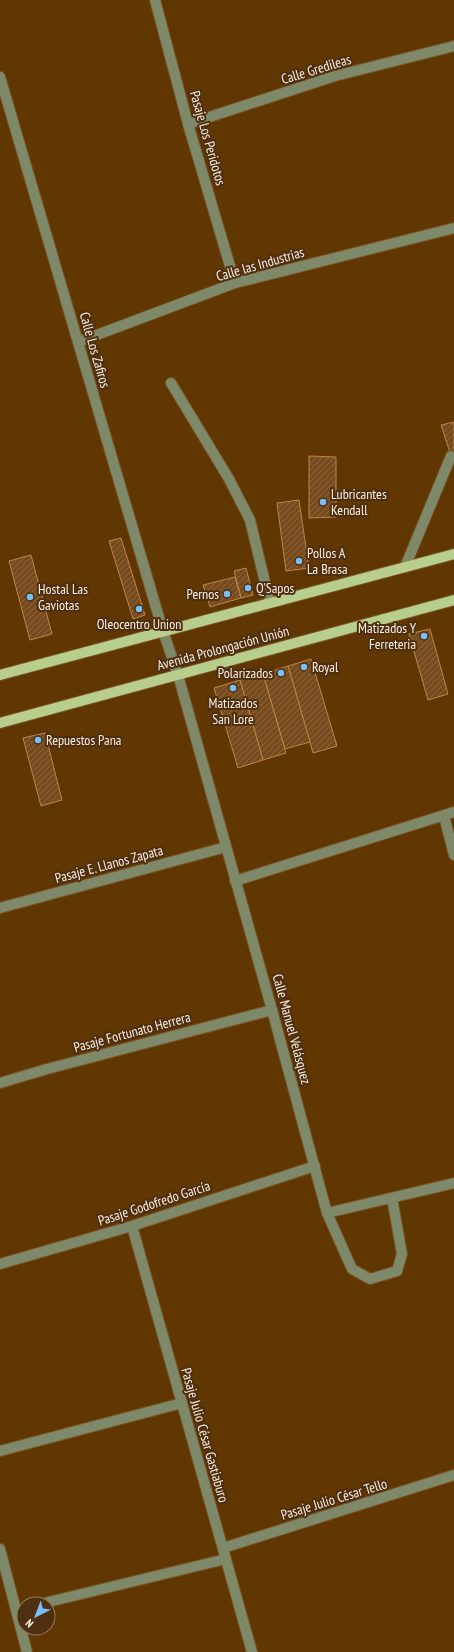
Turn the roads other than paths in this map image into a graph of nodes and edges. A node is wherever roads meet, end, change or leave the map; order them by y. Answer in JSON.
{"nodes":[{"id":1,"x":155,"y":0,"type":"edge"},
{"id":2,"x":454,"y":46,"type":"edge"},
{"id":3,"x":0,"y":77,"type":"edge"},
{"id":4,"x":188,"y":124,"type":"junction"},
{"id":5,"x":454,"y":228,"type":"edge"},
{"id":6,"x":235,"y":283,"type":"junction"},
{"id":7,"x":78,"y":342,"type":"junction"},
{"id":8,"x":171,"y":383,"type":"dead end"},
{"id":9,"x":451,"y":456,"type":"dead end"},
{"id":10,"x":454,"y":554,"type":"edge"},
{"id":11,"x":405,"y":567,"type":"junction"},
{"id":12,"x":454,"y":600,"type":"edge"},
{"id":13,"x":270,"y":603,"type":"junction"},
{"id":14,"x":163,"y":631,"type":"junction"},
{"id":15,"x":178,"y":674,"type":"junction"},
{"id":16,"x":0,"y":675,"type":"edge"},
{"id":17,"x":0,"y":723,"type":"edge"},
{"id":18,"x":454,"y":812,"type":"edge"},
{"id":19,"x":444,"y":816,"type":"junction"},
{"id":20,"x":226,"y":847,"type":"junction"},
{"id":21,"x":454,"y":856,"type":"edge"},
{"id":22,"x":236,"y":881,"type":"junction"},
{"id":23,"x":0,"y":908,"type":"edge"},
{"id":24,"x":272,"y":1010,"type":"junction"},
{"id":25,"x":0,"y":1083,"type":"edge"},
{"id":26,"x":315,"y":1166,"type":"junction"},
{"id":27,"x":454,"y":1183,"type":"edge"},
{"id":28,"x":392,"y":1198,"type":"junction"},
{"id":29,"x":327,"y":1213,"type":"junction"},
{"id":30,"x":132,"y":1226,"type":"junction"},
{"id":31,"x":0,"y":1264,"type":"edge"},
{"id":32,"x":182,"y":1403,"type":"junction"},
{"id":33,"x":0,"y":1451,"type":"edge"},
{"id":34,"x":454,"y":1475,"type":"edge"},
{"id":35,"x":223,"y":1548,"type":"junction"},
{"id":36,"x":0,"y":1549,"type":"edge"},
{"id":37,"x":226,"y":1560,"type":"junction"},
{"id":38,"x":4,"y":1577,"type":"edge"},
{"id":39,"x":56,"y":1600,"type":"edge"},
{"id":40,"x":16,"y":1601,"type":"edge"},
{"id":41,"x":24,"y":1636,"type":"edge"},
{"id":42,"x":27,"y":1652,"type":"edge"},
{"id":43,"x":252,"y":1652,"type":"edge"}],
"edges":[{"from":1,"to":4,"type":"street","name":"Pasaje Los Peridotos"},
{"from":2,"to":4,"type":"street","name":"Calle Gredileas"},
{"from":3,"to":7,"type":"street","name":"Calle Los Zafiros"},
{"from":4,"to":6,"type":"street","name":"Pasaje Los Peridotos"},
{"from":5,"to":6,"type":"street","name":"Calle las Industrias"},
{"from":6,"to":7,"type":"street","name":"Calle las Industrias"},
{"from":7,"to":14,"type":"street","name":"Calle Los Zafiros"},
{"from":8,"to":13,"type":"street"},
{"from":9,"to":11,"type":"street"},
{"from":10,"to":11,"type":"main road"},
{"from":11,"to":13,"type":"main road"},
{"from":12,"to":15,"type":"main road","name":"Avenida Prolongación Unión"},
{"from":13,"to":14,"type":"main road"},
{"from":14,"to":15,"type":"street","name":"Calle Los Zafiros"},
{"from":14,"to":16,"type":"main road"},
{"from":15,"to":17,"type":"main road","name":"Avenida Prolongación Unión"},
{"from":15,"to":20,"type":"street","name":"Calle Manuel Velásquez"},
{"from":18,"to":19,"type":"street"},
{"from":19,"to":21,"type":"street"},
{"from":19,"to":22,"type":"street"},
{"from":20,"to":22,"type":"street","name":"Calle Manuel Velásquez"},
{"from":20,"to":23,"type":"street","name":"Pasaje E. Llanos Zapata"},
{"from":22,"to":24,"type":"street","name":"Calle Manuel Velásquez"},
{"from":24,"to":25,"type":"street","name":"Pasaje Fortunato Herrera"},
{"from":24,"to":26,"type":"street","name":"Calle Manuel Velásquez"},
{"from":26,"to":29,"type":"street","name":"Calle Manuel Velásquez"},
{"from":26,"to":30,"type":"street","name":"Pasaje Godofredo García"},
{"from":27,"to":28,"type":"street"},
{"from":28,"to":29,"type":"street"},
{"from":28,"to":29,"type":"street","name":"Calle Manuel Velásquez"},
{"from":30,"to":31,"type":"street","name":"Pasaje Godofredo García"},
{"from":30,"to":32,"type":"street","name":"Pasaje Julio César Gastiaburo"},
{"from":32,"to":33,"type":"street"},
{"from":32,"to":35,"type":"street","name":"Pasaje Julio César Gastiaburo"},
{"from":34,"to":35,"type":"street","name":"Pasaje Julio César Tello"},
{"from":35,"to":37,"type":"street","name":"Pasaje Julio César Gastiaburo"},
{"from":36,"to":38,"type":"street"},
{"from":37,"to":39,"type":"street"},
{"from":37,"to":43,"type":"street","name":"Pasaje Julio César Gastiaburo"},
{"from":38,"to":40,"type":"street"},
{"from":41,"to":42,"type":"street"}]}
